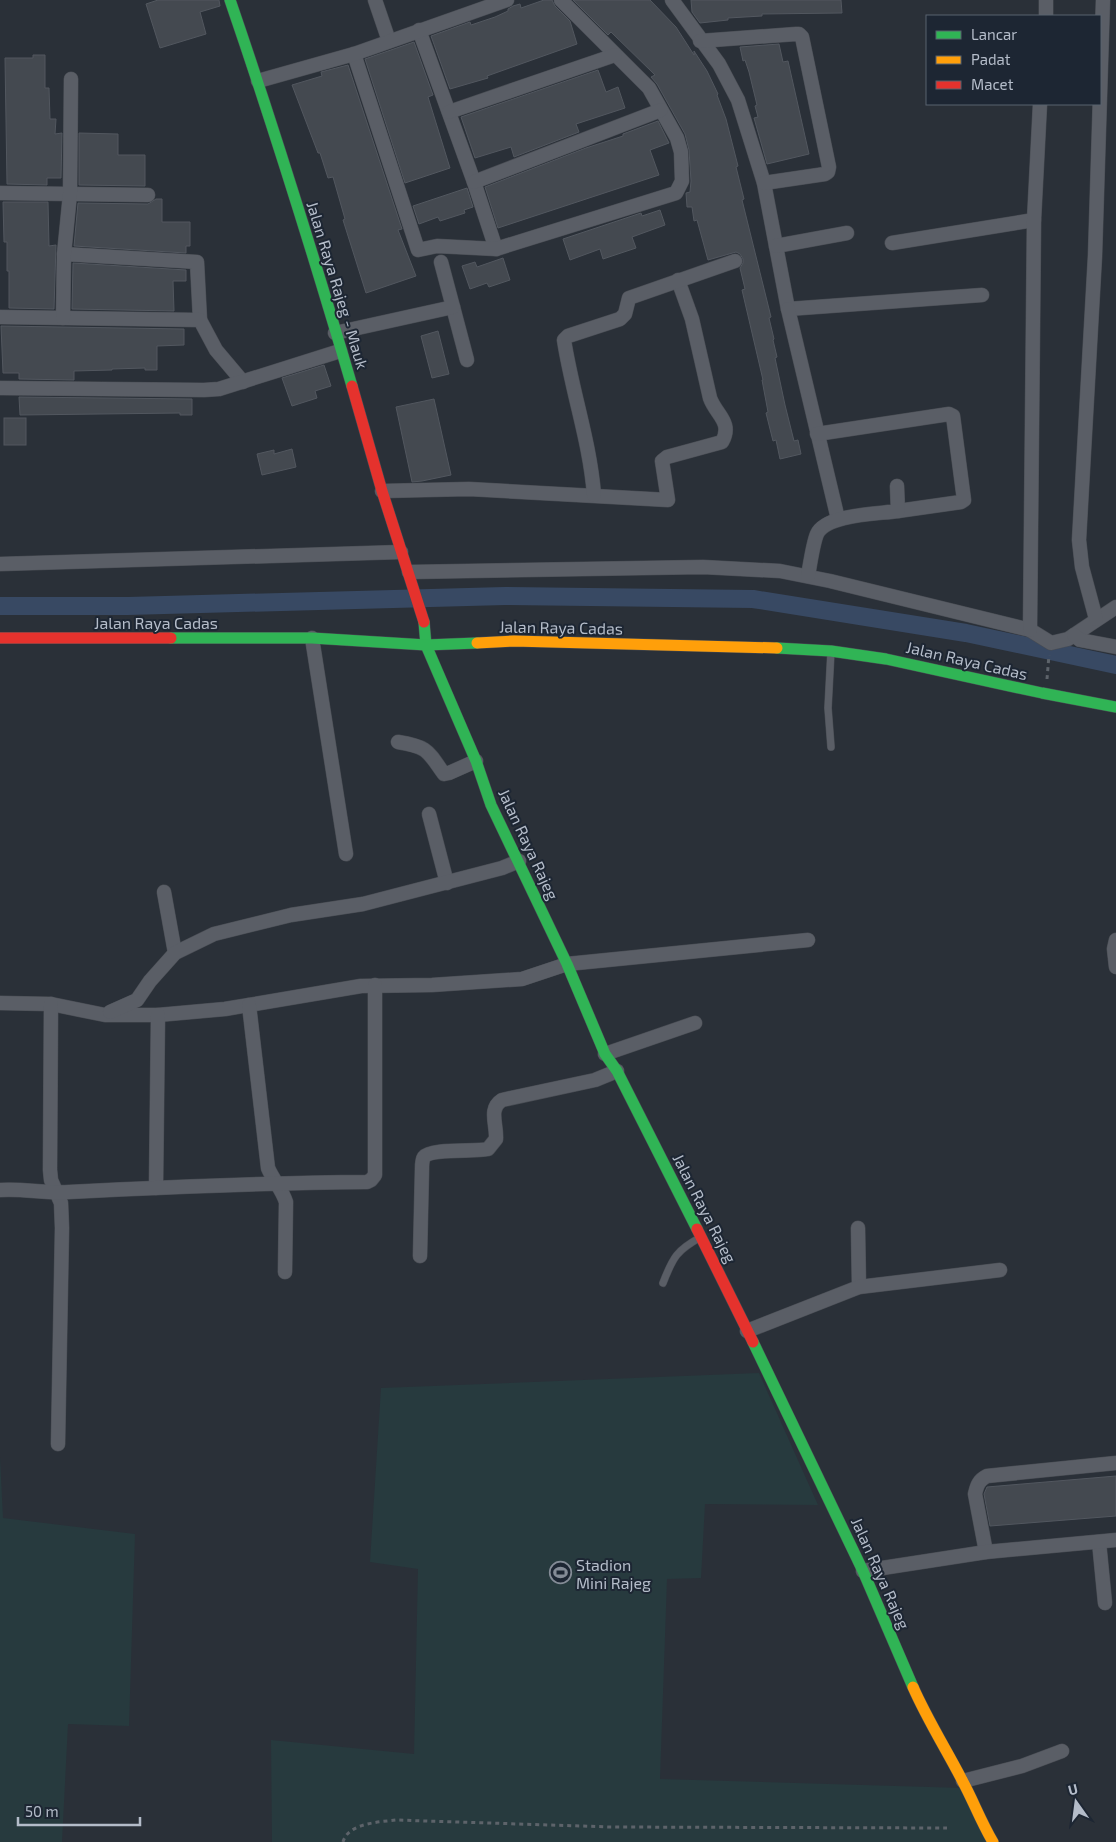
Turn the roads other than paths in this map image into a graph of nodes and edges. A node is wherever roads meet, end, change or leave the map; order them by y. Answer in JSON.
{"nodes":[{"id":1,"x":230,"y":0,"type":"edge"},
{"id":2,"x":376,"y":0,"type":"edge"},
{"id":3,"x":507,"y":0,"type":"edge"},
{"id":4,"x":561,"y":0,"type":"edge"},
{"id":5,"x":672,"y":0,"type":"edge"},
{"id":6,"x":1046,"y":0,"type":"edge"},
{"id":7,"x":1103,"y":0,"type":"edge"},
{"id":8,"x":486,"y":4,"type":"edge"},
{"id":9,"x":1046,"y":15,"type":"edge"},
{"id":10,"x":419,"y":30,"type":"junction"},
{"id":11,"x":700,"y":40,"type":"junction"},
{"id":12,"x":389,"y":41,"type":"junction"},
{"id":13,"x":354,"y":54,"type":"junction"},
{"id":14,"x":615,"y":55,"type":"junction"},
{"id":15,"x":1101,"y":73,"type":"edge"},
{"id":16,"x":70,"y":79,"type":"dead end"},
{"id":17,"x":258,"y":81,"type":"junction"},
{"id":18,"x":1040,"y":105,"type":"edge"},
{"id":19,"x":1100,"y":105,"type":"edge"},
{"id":20,"x":661,"y":110,"type":"junction"},
{"id":21,"x":449,"y":112,"type":"junction"},
{"id":22,"x":474,"y":182,"type":"junction"},
{"id":23,"x":764,"y":183,"type":"junction"},
{"id":24,"x":0,"y":193,"type":"edge"},
{"id":25,"x":70,"y":194,"type":"junction"},
{"id":26,"x":148,"y":195,"type":"dead end"},
{"id":27,"x":1034,"y":220,"type":"junction"},
{"id":28,"x":847,"y":233,"type":"dead end"},
{"id":29,"x":892,"y":243,"type":"dead end"},
{"id":30,"x":776,"y":246,"type":"junction"},
{"id":31,"x":496,"y":249,"type":"junction"},
{"id":32,"x":64,"y":254,"type":"junction"},
{"id":33,"x":734,"y":261,"type":"dead end"},
{"id":34,"x":441,"y":262,"type":"dead end"},
{"id":35,"x":678,"y":280,"type":"junction"},
{"id":36,"x":982,"y":294,"type":"dead end"},
{"id":37,"x":453,"y":307,"type":"junction"},
{"id":38,"x":788,"y":309,"type":"junction"},
{"id":39,"x":0,"y":317,"type":"edge"},
{"id":40,"x":63,"y":318,"type":"junction"},
{"id":41,"x":200,"y":320,"type":"junction"},
{"id":42,"x":335,"y":333,"type":"junction"},
{"id":43,"x":340,"y":351,"type":"junction"},
{"id":44,"x":467,"y":360,"type":"dead end"},
{"id":45,"x":243,"y":382,"type":"junction"},
{"id":46,"x":0,"y":388,"type":"edge"},
{"id":47,"x":817,"y":434,"type":"junction"},
{"id":48,"x":897,"y":486,"type":"dead end"},
{"id":49,"x":382,"y":491,"type":"junction"},
{"id":50,"x":594,"y":495,"type":"junction"},
{"id":51,"x":898,"y":511,"type":"junction"},
{"id":52,"x":838,"y":519,"type":"junction"},
{"id":53,"x":401,"y":552,"type":"junction"},
{"id":54,"x":0,"y":564,"type":"edge"},
{"id":55,"x":410,"y":576,"type":"junction"},
{"id":56,"x":808,"y":576,"type":"junction"},
{"id":57,"x":1116,"y":606,"type":"edge"},
{"id":58,"x":1096,"y":619,"type":"junction"},
{"id":59,"x":1030,"y":630,"type":"junction"},
{"id":60,"x":0,"y":638,"type":"edge"},
{"id":61,"x":312,"y":638,"type":"junction"},
{"id":62,"x":1062,"y":641,"type":"junction"},
{"id":63,"x":426,"y":645,"type":"junction"},
{"id":64,"x":1116,"y":647,"type":"edge"},
{"id":65,"x":831,"y":651,"type":"junction"},
{"id":66,"x":1116,"y":707,"type":"edge"},
{"id":67,"x":398,"y":742,"type":"dead end"},
{"id":68,"x":831,"y":747,"type":"dead end"},
{"id":69,"x":476,"y":762,"type":"junction"},
{"id":70,"x":429,"y":814,"type":"dead end"},
{"id":71,"x":346,"y":854,"type":"dead end"},
{"id":72,"x":519,"y":861,"type":"junction"},
{"id":73,"x":446,"y":883,"type":"junction"},
{"id":74,"x":164,"y":892,"type":"dead end"},
{"id":75,"x":808,"y":940,"type":"dead end"},
{"id":76,"x":1116,"y":940,"type":"edge"},
{"id":77,"x":175,"y":953,"type":"junction"},
{"id":78,"x":567,"y":964,"type":"junction"},
{"id":79,"x":1116,"y":967,"type":"edge"},
{"id":80,"x":375,"y":985,"type":"junction"},
{"id":81,"x":0,"y":1003,"type":"edge"},
{"id":82,"x":50,"y":1004,"type":"junction"},
{"id":83,"x":249,"y":1005,"type":"junction"},
{"id":84,"x":105,"y":1014,"type":"junction"},
{"id":85,"x":158,"y":1015,"type":"junction"},
{"id":86,"x":695,"y":1023,"type":"dead end"},
{"id":87,"x":605,"y":1054,"type":"junction"},
{"id":88,"x":617,"y":1071,"type":"junction"},
{"id":89,"x":276,"y":1183,"type":"junction"},
{"id":90,"x":156,"y":1188,"type":"junction"},
{"id":91,"x":0,"y":1190,"type":"edge"},
{"id":92,"x":56,"y":1193,"type":"junction"},
{"id":93,"x":858,"y":1228,"type":"dead end"},
{"id":94,"x":702,"y":1237,"type":"junction"},
{"id":95,"x":420,"y":1256,"type":"dead end"},
{"id":96,"x":1000,"y":1270,"type":"dead end"},
{"id":97,"x":286,"y":1272,"type":"dead end"},
{"id":98,"x":663,"y":1283,"type":"dead end"},
{"id":99,"x":859,"y":1287,"type":"junction"},
{"id":100,"x":747,"y":1331,"type":"junction"},
{"id":101,"x":58,"y":1444,"type":"dead end"},
{"id":102,"x":1116,"y":1463,"type":"edge"},
{"id":103,"x":1116,"y":1540,"type":"edge"},
{"id":104,"x":1099,"y":1542,"type":"junction"},
{"id":105,"x":986,"y":1552,"type":"junction"},
{"id":106,"x":863,"y":1571,"type":"junction"},
{"id":107,"x":1105,"y":1603,"type":"dead end"},
{"id":108,"x":1062,"y":1751,"type":"dead end"},
{"id":109,"x":963,"y":1781,"type":"junction"},
{"id":110,"x":993,"y":1842,"type":"edge"}],
"edges":[{"from":1,"to":17,"type":"main road","name":"Jalan Raya Rajeg - Mauk"},
{"from":2,"to":12,"type":"street"},
{"from":3,"to":8,"type":"street"},
{"from":4,"to":14,"type":"street"},
{"from":5,"to":11,"type":"street"},
{"from":6,"to":9,"type":"street"},
{"from":7,"to":15,"type":"street"},
{"from":8,"to":10,"type":"street"},
{"from":10,"to":12,"type":"street"},
{"from":10,"to":21,"type":"street"},
{"from":11,"to":23,"type":"street"},
{"from":11,"to":23,"type":"street"},
{"from":12,"to":13,"type":"street"},
{"from":13,"to":17,"type":"street"},
{"from":13,"to":31,"type":"street"},
{"from":14,"to":20,"type":"street"},
{"from":14,"to":21,"type":"street"},
{"from":16,"to":25,"type":"street"},
{"from":17,"to":42,"type":"main road","name":"Jalan Raya Rajeg - Mauk"},
{"from":18,"to":27,"type":"street"},
{"from":19,"to":58,"type":"street"},
{"from":20,"to":22,"type":"street"},
{"from":20,"to":31,"type":"street"},
{"from":21,"to":22,"type":"street"},
{"from":22,"to":31,"type":"street"},
{"from":23,"to":30,"type":"street"},
{"from":24,"to":25,"type":"street"},
{"from":25,"to":26,"type":"street"},
{"from":25,"to":32,"type":"street"},
{"from":27,"to":29,"type":"street"},
{"from":27,"to":59,"type":"street"},
{"from":28,"to":30,"type":"street"},
{"from":30,"to":38,"type":"street"},
{"from":32,"to":40,"type":"street"},
{"from":32,"to":41,"type":"street"},
{"from":33,"to":35,"type":"street"},
{"from":34,"to":37,"type":"street"},
{"from":35,"to":50,"type":"street"},
{"from":35,"to":50,"type":"street"},
{"from":36,"to":38,"type":"street"},
{"from":37,"to":42,"type":"street"},
{"from":37,"to":44,"type":"street"},
{"from":38,"to":47,"type":"street"},
{"from":39,"to":40,"type":"street"},
{"from":40,"to":41,"type":"street"},
{"from":41,"to":45,"type":"street"},
{"from":42,"to":43,"type":"main road","name":"Jalan Raya Rajeg - Mauk"},
{"from":43,"to":45,"type":"street"},
{"from":43,"to":49,"type":"main road","name":"Jalan Raya Rajeg - Mauk"},
{"from":45,"to":46,"type":"street"},
{"from":47,"to":51,"type":"street"},
{"from":47,"to":52,"type":"street"},
{"from":48,"to":51,"type":"street"},
{"from":49,"to":50,"type":"street"},
{"from":49,"to":53,"type":"main road","name":"Jalan Raya Rajeg - Mauk"},
{"from":51,"to":52,"type":"street"},
{"from":52,"to":56,"type":"street"},
{"from":53,"to":54,"type":"street"},
{"from":53,"to":55,"type":"main road","name":"Jalan Raya Rajeg - Mauk"},
{"from":55,"to":56,"type":"street"},
{"from":55,"to":63,"type":"main road","name":"Jalan Raya Rajeg"},
{"from":56,"to":59,"type":"street"},
{"from":57,"to":58,"type":"street"},
{"from":58,"to":62,"type":"street"},
{"from":59,"to":62,"type":"street"},
{"from":60,"to":61,"type":"main road","name":"Jalan Raya Cadas"},
{"from":61,"to":63,"type":"main road","name":"Jalan Raya Cadas"},
{"from":61,"to":71,"type":"street"},
{"from":62,"to":64,"type":"street"},
{"from":63,"to":65,"type":"main road","name":"Jalan Raya Cadas"},
{"from":63,"to":69,"type":"main road","name":"Jalan Raya Rajeg"},
{"from":65,"to":66,"type":"main road","name":"Jalan Raya Cadas"},
{"from":65,"to":68,"type":"lane"},
{"from":67,"to":69,"type":"street"},
{"from":69,"to":72,"type":"main road","name":"Jalan Raya Rajeg"},
{"from":70,"to":73,"type":"street"},
{"from":72,"to":73,"type":"street"},
{"from":72,"to":78,"type":"main road","name":"Jalan Raya Rajeg"},
{"from":73,"to":77,"type":"street"},
{"from":74,"to":77,"type":"street"},
{"from":75,"to":78,"type":"street"},
{"from":76,"to":79,"type":"street"},
{"from":77,"to":84,"type":"street"},
{"from":78,"to":80,"type":"street"},
{"from":78,"to":87,"type":"main road","name":"Jalan Raya Rajeg"},
{"from":80,"to":83,"type":"street"},
{"from":80,"to":89,"type":"street"},
{"from":81,"to":82,"type":"street"},
{"from":82,"to":84,"type":"street"},
{"from":82,"to":92,"type":"street"},
{"from":83,"to":85,"type":"street"},
{"from":83,"to":89,"type":"street"},
{"from":84,"to":85,"type":"street"},
{"from":85,"to":90,"type":"street"},
{"from":86,"to":87,"type":"street"},
{"from":87,"to":88,"type":"main road","name":"Jalan Raya Rajeg"},
{"from":88,"to":94,"type":"main road","name":"Jalan Raya Rajeg"},
{"from":88,"to":95,"type":"street"},
{"from":89,"to":90,"type":"street"},
{"from":89,"to":97,"type":"street"},
{"from":90,"to":92,"type":"street"},
{"from":91,"to":92,"type":"street"},
{"from":92,"to":101,"type":"street"},
{"from":93,"to":99,"type":"street"},
{"from":94,"to":98,"type":"lane"},
{"from":94,"to":100,"type":"main road","name":"Jalan Raya Rajeg"},
{"from":96,"to":99,"type":"street"},
{"from":99,"to":100,"type":"street"},
{"from":100,"to":106,"type":"main road","name":"Jalan Raya Rajeg"},
{"from":102,"to":105,"type":"street"},
{"from":103,"to":104,"type":"street"},
{"from":104,"to":105,"type":"street"},
{"from":104,"to":107,"type":"street"},
{"from":105,"to":106,"type":"street"},
{"from":106,"to":109,"type":"main road","name":"Jalan Raya Rajeg"},
{"from":108,"to":109,"type":"street"},
{"from":109,"to":110,"type":"main road","name":"Jalan Raya Rajeg"}]}
